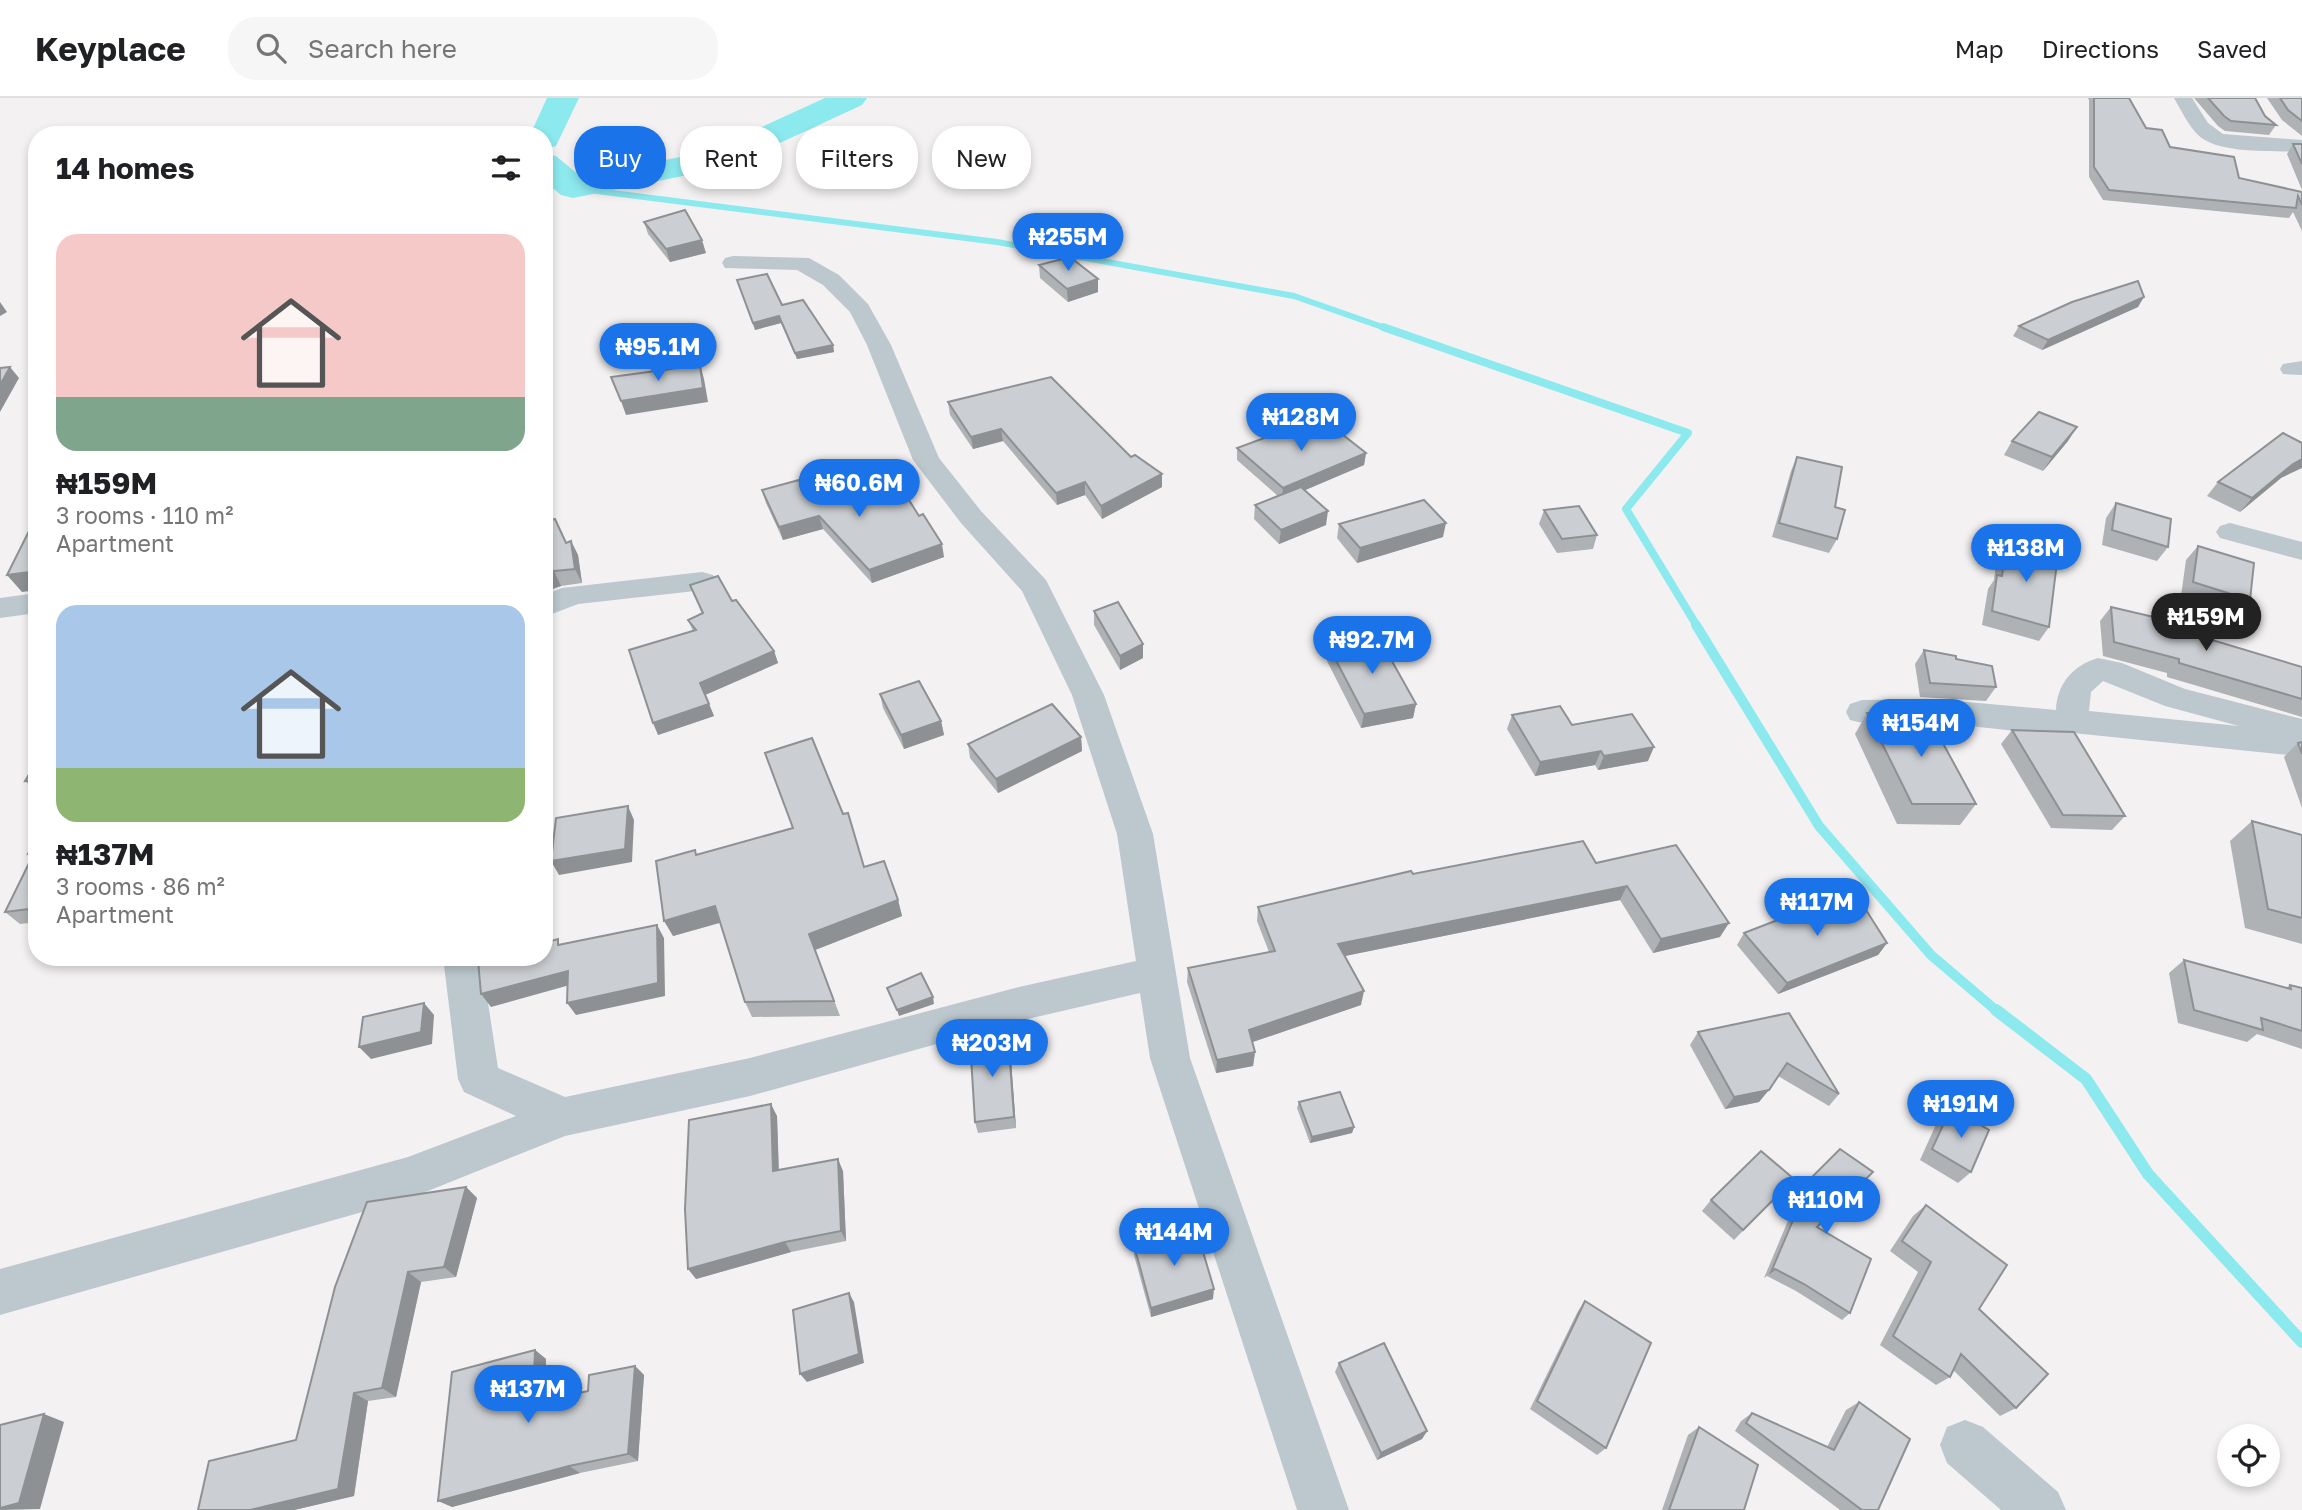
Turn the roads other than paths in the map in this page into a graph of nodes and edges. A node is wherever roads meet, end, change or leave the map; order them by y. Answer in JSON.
{"nodes":[{"id":1,"x":2183,"y":98,"type":"edge"},
{"id":2,"x":2274,"y":127,"type":"edge"},
{"id":3,"x":2301,"y":146,"type":"edge"},
{"id":4,"x":733,"y":263,"type":"dead end"},
{"id":5,"x":2230,"y":531,"type":"dead end"},
{"id":6,"x":2302,"y":551,"type":"edge"},
{"id":7,"x":702,"y":582,"type":"edge"},
{"id":8,"x":553,"y":603,"type":"edge"},
{"id":9,"x":28,"y":604,"type":"edge"},
{"id":10,"x":0,"y":608,"type":"edge"},
{"id":11,"x":1862,"y":712,"type":"dead end"},
{"id":12,"x":2073,"y":721,"type":"junction"},
{"id":13,"x":2302,"y":731,"type":"edge"},
{"id":14,"x":2302,"y":745,"type":"edge"},
{"id":15,"x":464,"y":966,"type":"edge"},
{"id":16,"x":1157,"y":973,"type":"junction"},
{"id":17,"x":564,"y":1117,"type":"junction"},
{"id":18,"x":1,"y":1293,"type":"edge"},
{"id":19,"x":1965,"y":1445,"type":"dead end"},
{"id":20,"x":1322,"y":1510,"type":"edge"},
{"id":21,"x":2040,"y":1510,"type":"edge"}],
"edges":[{"from":1,"to":3,"type":"street"},
{"from":2,"to":3,"type":"street"},
{"from":4,"to":16,"type":"street"},
{"from":5,"to":6,"type":"street"},
{"from":7,"to":8,"type":"street"},
{"from":9,"to":10,"type":"street"},
{"from":11,"to":12,"type":"street"},
{"from":12,"to":13,"type":"street"},
{"from":12,"to":14,"type":"street"},
{"from":15,"to":17,"type":"street"},
{"from":16,"to":17,"type":"street"},
{"from":16,"to":20,"type":"street"},
{"from":17,"to":18,"type":"street"},
{"from":19,"to":21,"type":"street"}]}
